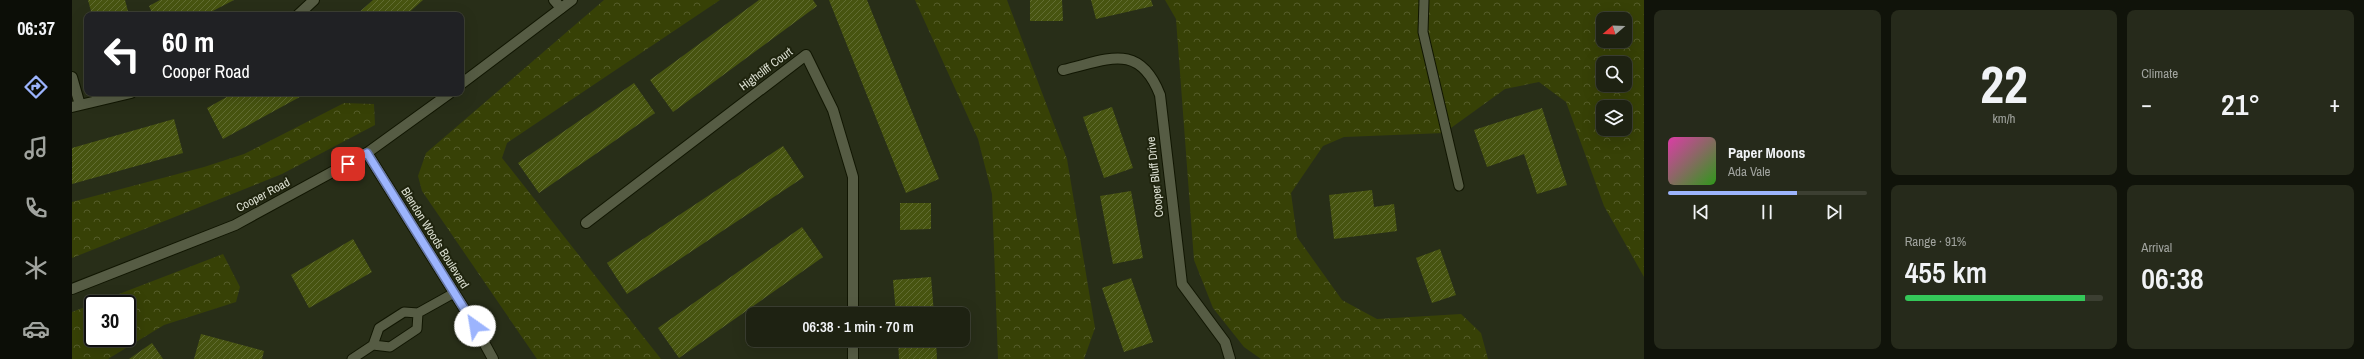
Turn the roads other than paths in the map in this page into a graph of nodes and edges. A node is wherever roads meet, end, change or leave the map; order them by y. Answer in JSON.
{"nodes":[{"id":1,"x":314,"y":0,"type":"edge"},
{"id":2,"x":554,"y":0,"type":"edge"},
{"id":3,"x":572,"y":0,"type":"edge"},
{"id":4,"x":1424,"y":0,"type":"edge"},
{"id":5,"x":561,"y":8,"type":"junction"},
{"id":6,"x":301,"y":12,"type":"edge"},
{"id":7,"x":1063,"y":70,"type":"dead end"},
{"id":8,"x":72,"y":77,"type":"edge"},
{"id":9,"x":464,"y":82,"type":"edge"},
{"id":10,"x":118,"y":96,"type":"edge"},
{"id":11,"x":446,"y":96,"type":"edge"},
{"id":12,"x":76,"y":106,"type":"edge"},
{"id":13,"x":367,"y":153,"type":"junction"},
{"id":14,"x":1459,"y":186,"type":"dead end"},
{"id":15,"x":586,"y":223,"type":"dead end"},
{"id":16,"x":72,"y":289,"type":"edge"},
{"id":17,"x":454,"y":293,"type":"junction"},
{"id":18,"x":853,"y":307,"type":"edge"},
{"id":19,"x":418,"y":313,"type":"junction"},
{"id":20,"x":373,"y":345,"type":"junction"},
{"id":21,"x":853,"y":347,"type":"edge"},
{"id":22,"x":352,"y":359,"type":"edge"},
{"id":23,"x":493,"y":359,"type":"edge"},
{"id":24,"x":853,"y":359,"type":"edge"},
{"id":25,"x":1230,"y":359,"type":"edge"}],
"edges":[{"from":1,"to":6,"type":"street"},
{"from":2,"to":5,"type":"street"},
{"from":3,"to":5,"type":"street"},
{"from":4,"to":14,"type":"lane"},
{"from":5,"to":9,"type":"street"},
{"from":7,"to":25,"type":"street","name":"Cooper Bluff Drive"},
{"from":8,"to":12,"type":"street"},
{"from":10,"to":12,"type":"street"},
{"from":11,"to":13,"type":"street","name":"Cooper Road"},
{"from":13,"to":16,"type":"street","name":"Cooper Road"},
{"from":13,"to":17,"type":"street","name":"Blendon Woods Boulevard"},
{"from":15,"to":18,"type":"street","name":"Highcliff Court"},
{"from":17,"to":19,"type":"lane"},
{"from":17,"to":23,"type":"street","name":"Blendon Woods Boulevard"},
{"from":19,"to":20,"type":"lane"},
{"from":19,"to":20,"type":"lane"},
{"from":20,"to":22,"type":"lane"},
{"from":21,"to":24,"type":"street"}]}
